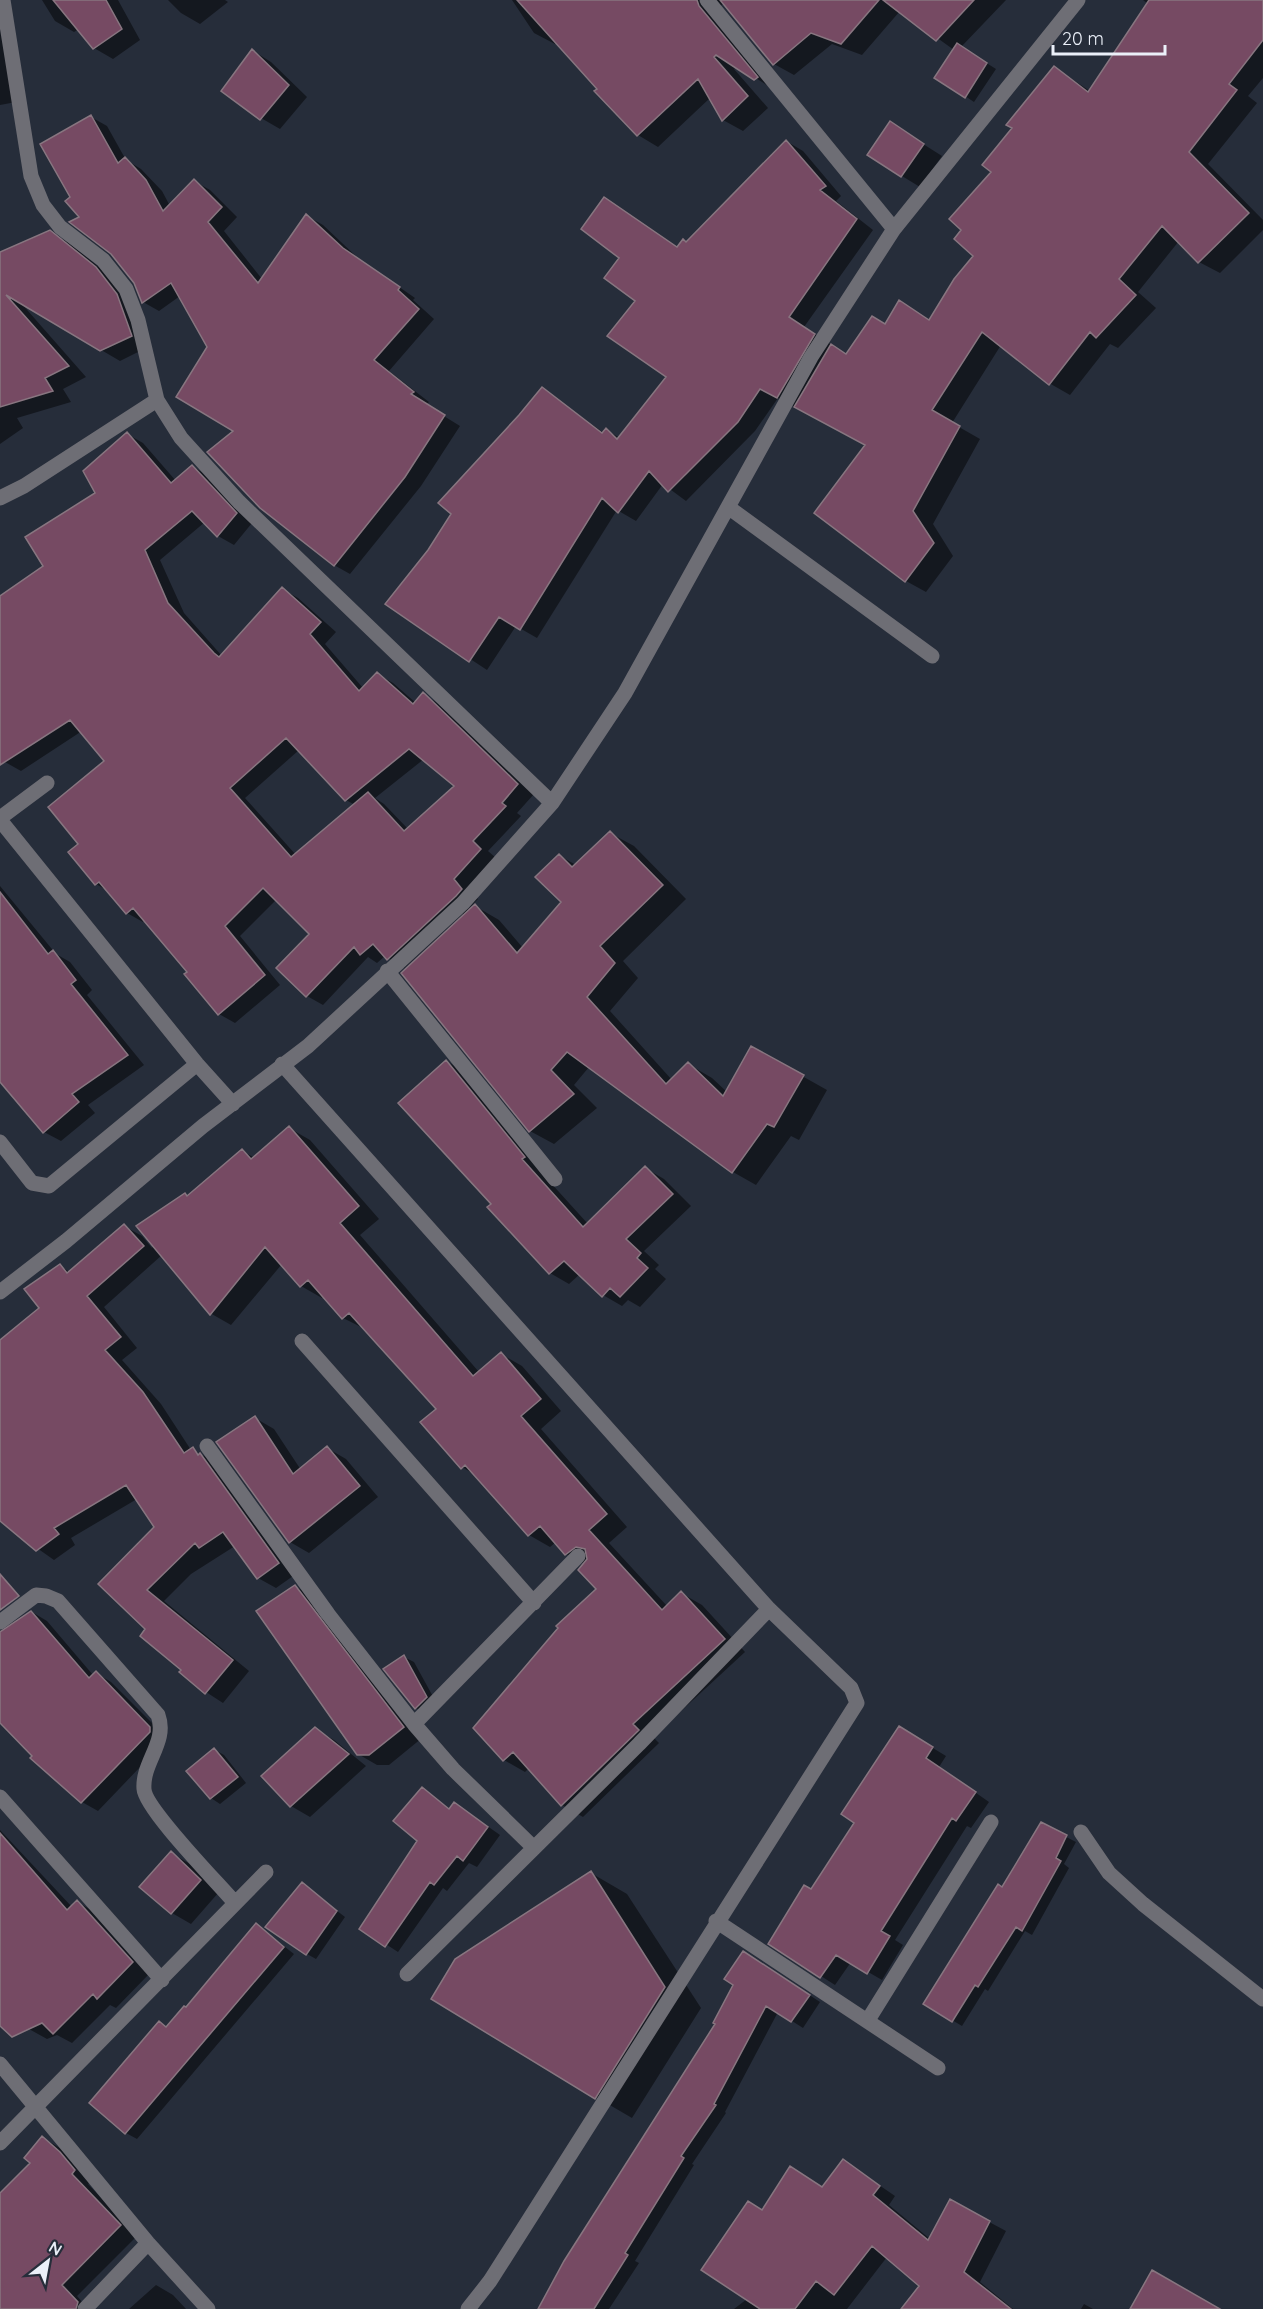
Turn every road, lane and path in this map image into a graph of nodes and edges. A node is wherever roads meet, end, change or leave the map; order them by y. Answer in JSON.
{"nodes":[{"id":1,"x":3,"y":0,"type":"edge"},
{"id":2,"x":707,"y":0,"type":"edge"},
{"id":3,"x":1078,"y":0,"type":"edge"},
{"id":4,"x":894,"y":229,"type":"junction"},
{"id":5,"x":157,"y":400,"type":"junction"},
{"id":6,"x":0,"y":498,"type":"edge"},
{"id":7,"x":728,"y":507,"type":"junction"},
{"id":8,"x":932,"y":656,"type":"dead end"},
{"id":9,"x":48,"y":783,"type":"dead end"},
{"id":10,"x":552,"y":803,"type":"junction"},
{"id":11,"x":0,"y":819,"type":"edge"},
{"id":12,"x":387,"y":971,"type":"junction"},
{"id":13,"x":197,"y":1064,"type":"junction"},
{"id":14,"x":282,"y":1064,"type":"junction"},
{"id":15,"x":233,"y":1104,"type":"junction"},
{"id":16,"x":0,"y":1142,"type":"edge"},
{"id":17,"x":555,"y":1179,"type":"dead end"},
{"id":18,"x":0,"y":1292,"type":"edge"},
{"id":19,"x":302,"y":1341,"type":"dead end"},
{"id":20,"x":207,"y":1446,"type":"dead end"},
{"id":21,"x":578,"y":1556,"type":"dead end"},
{"id":22,"x":534,"y":1603,"type":"junction"},
{"id":23,"x":768,"y":1608,"type":"junction"},
{"id":24,"x":0,"y":1623,"type":"edge"},
{"id":25,"x":414,"y":1724,"type":"junction"},
{"id":26,"x":0,"y":1797,"type":"edge"},
{"id":27,"x":991,"y":1822,"type":"dead end"},
{"id":28,"x":1081,"y":1832,"type":"dead end"},
{"id":29,"x":534,"y":1848,"type":"junction"},
{"id":30,"x":266,"y":1872,"type":"dead end"},
{"id":31,"x":235,"y":1903,"type":"junction"},
{"id":32,"x":716,"y":1921,"type":"junction"},
{"id":33,"x":407,"y":1974,"type":"dead end"},
{"id":34,"x":162,"y":1980,"type":"junction"},
{"id":35,"x":1263,"y":1999,"type":"edge"},
{"id":36,"x":868,"y":2020,"type":"junction"},
{"id":37,"x":0,"y":2064,"type":"edge"},
{"id":38,"x":938,"y":2068,"type":"dead end"},
{"id":39,"x":36,"y":2107,"type":"junction"},
{"id":40,"x":0,"y":2143,"type":"edge"},
{"id":41,"x":148,"y":2242,"type":"junction"},
{"id":42,"x":85,"y":2309,"type":"edge"},
{"id":43,"x":208,"y":2309,"type":"edge"},
{"id":44,"x":468,"y":2309,"type":"edge"}],
"edges":[{"from":1,"to":5,"type":"street"},
{"from":2,"to":4,"type":"street"},
{"from":3,"to":4,"type":"street"},
{"from":4,"to":7,"type":"street"},
{"from":5,"to":6,"type":"street"},
{"from":5,"to":10,"type":"street"},
{"from":7,"to":8,"type":"street"},
{"from":7,"to":10,"type":"street"},
{"from":9,"to":11,"type":"street"},
{"from":10,"to":12,"type":"street"},
{"from":11,"to":13,"type":"street"},
{"from":12,"to":14,"type":"street"},
{"from":12,"to":17,"type":"street"},
{"from":13,"to":15,"type":"street"},
{"from":13,"to":16,"type":"street"},
{"from":14,"to":15,"type":"street"},
{"from":14,"to":23,"type":"street"},
{"from":15,"to":18,"type":"street"},
{"from":19,"to":22,"type":"street"},
{"from":20,"to":25,"type":"street"},
{"from":21,"to":22,"type":"street"},
{"from":22,"to":25,"type":"street"},
{"from":23,"to":29,"type":"street"},
{"from":23,"to":32,"type":"street"},
{"from":24,"to":31,"type":"street"},
{"from":25,"to":29,"type":"street"},
{"from":26,"to":34,"type":"street"},
{"from":27,"to":36,"type":"street"},
{"from":28,"to":35,"type":"street"},
{"from":29,"to":33,"type":"street"},
{"from":30,"to":31,"type":"street"},
{"from":31,"to":34,"type":"street"},
{"from":32,"to":36,"type":"street"},
{"from":32,"to":44,"type":"street"},
{"from":34,"to":39,"type":"street"},
{"from":36,"to":38,"type":"street"},
{"from":37,"to":39,"type":"street"},
{"from":39,"to":40,"type":"street"},
{"from":39,"to":41,"type":"street"},
{"from":41,"to":42,"type":"street"},
{"from":41,"to":43,"type":"street"}]}
